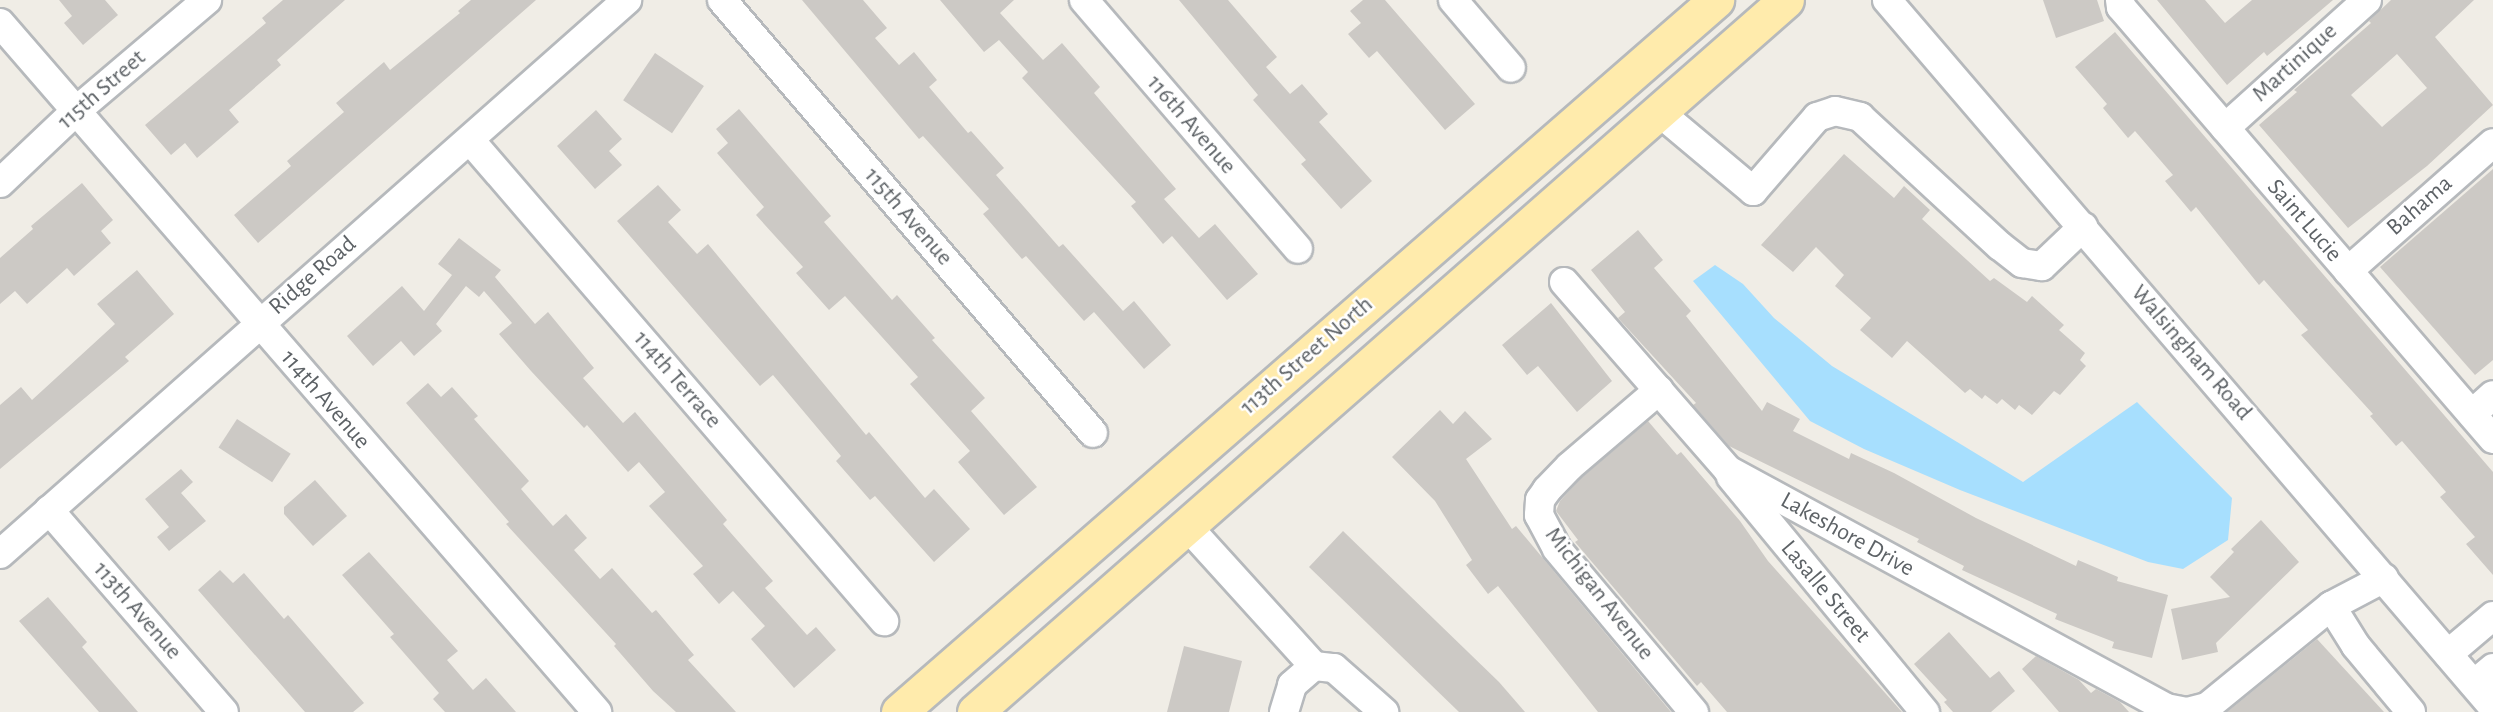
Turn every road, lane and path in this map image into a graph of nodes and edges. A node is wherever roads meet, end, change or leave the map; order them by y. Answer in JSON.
{"nodes":[{"id":1,"x":207,"y":0,"type":"edge"},
{"id":2,"x":627,"y":0,"type":"edge"},
{"id":3,"x":722,"y":0,"type":"edge"},
{"id":4,"x":1084,"y":0,"type":"edge"},
{"id":5,"x":1453,"y":0,"type":"edge"},
{"id":6,"x":1716,"y":0,"type":"edge"},
{"id":7,"x":1786,"y":0,"type":"edge"},
{"id":8,"x":1887,"y":0,"type":"edge"},
{"id":9,"x":2120,"y":0,"type":"edge"},
{"id":10,"x":2367,"y":0,"type":"edge"},
{"id":11,"x":0,"y":23,"type":"edge"},
{"id":12,"x":1511,"y":68,"type":"dead end"},
{"id":13,"x":76,"y":111,"type":"junction"},
{"id":14,"x":1659,"y":112,"type":"junction"},
{"id":15,"x":2225,"y":128,"type":"junction"},
{"id":16,"x":470,"y":140,"type":"junction"},
{"id":17,"x":2493,"y":143,"type":"edge"},
{"id":18,"x":0,"y":183,"type":"edge"},
{"id":19,"x":2083,"y":227,"type":"junction"},
{"id":20,"x":1298,"y":249,"type":"dead end"},
{"id":21,"x":2348,"y":271,"type":"junction"},
{"id":22,"x":1564,"y":282,"type":"dead end"},
{"id":23,"x":259,"y":324,"type":"junction"},
{"id":24,"x":1659,"y":390,"type":"junction"},
{"id":25,"x":2493,"y":395,"type":"edge"},
{"id":26,"x":2472,"y":414,"type":"junction"},
{"id":27,"x":1093,"y":433,"type":"dead end"},
{"id":28,"x":2493,"y":439,"type":"edge"},
{"id":29,"x":1728,"y":470,"type":"junction"},
{"id":30,"x":49,"y":510,"type":"junction"},
{"id":31,"x":1187,"y":526,"type":"junction"},
{"id":32,"x":0,"y":554,"type":"edge"},
{"id":33,"x":2384,"y":578,"type":"junction"},
{"id":34,"x":2331,"y":606,"type":"junction"},
{"id":35,"x":2493,"y":616,"type":"edge"},
{"id":36,"x":884,"y":621,"type":"dead end"},
{"id":37,"x":2448,"y":654,"type":"junction"},
{"id":38,"x":1314,"y":666,"type":"junction"},
{"id":39,"x":2484,"y":676,"type":"edge"},
{"id":40,"x":2493,"y":707,"type":"edge"},
{"id":41,"x":224,"y":712,"type":"edge"},
{"id":42,"x":597,"y":712,"type":"edge"},
{"id":43,"x":899,"y":712,"type":"edge"},
{"id":44,"x":975,"y":712,"type":"edge"},
{"id":45,"x":1284,"y":712,"type":"edge"},
{"id":46,"x":1384,"y":712,"type":"edge"},
{"id":47,"x":1694,"y":712,"type":"edge"},
{"id":48,"x":1925,"y":712,"type":"edge"},
{"id":49,"x":2180,"y":712,"type":"edge"},
{"id":50,"x":2411,"y":712,"type":"edge"}],
"edges":[{"from":1,"to":13,"type":"street","name":"115th Street"},
{"from":2,"to":16,"type":"street","name":"Ridge Road"},
{"from":3,"to":27,"type":"street","name":"115th Avenue"},
{"from":4,"to":20,"type":"street","name":"116th Avenue"},
{"from":5,"to":12,"type":"street"},
{"from":6,"to":43,"type":"main road","name":"113th Street North"},
{"from":7,"to":14,"type":"main road","name":"113th Street North"},
{"from":8,"to":19,"type":"street","name":"Walsingham Road"},
{"from":9,"to":15,"type":"street","name":"Saint Lucie"},
{"from":10,"to":15,"type":"street","name":"Martinique"},
{"from":11,"to":13,"type":"street","name":"114th Avenue"},
{"from":13,"to":18,"type":"street","name":"115th Street"},
{"from":13,"to":23,"type":"street","name":"114th Avenue"},
{"from":14,"to":19,"type":"street"},
{"from":14,"to":31,"type":"main road","name":"113th Street North"},
{"from":15,"to":21,"type":"street","name":"Saint Lucie"},
{"from":16,"to":23,"type":"street","name":"Ridge Road"},
{"from":16,"to":36,"type":"street","name":"114th Terrace"},
{"from":17,"to":21,"type":"street","name":"Bahama"},
{"from":19,"to":33,"type":"street","name":"Walsingham Road"},
{"from":21,"to":26,"type":"street","name":"Saint Lucie"},
{"from":22,"to":24,"type":"street","name":"Lakeshore Drive"},
{"from":23,"to":30,"type":"street","name":"Ridge Road"},
{"from":23,"to":42,"type":"street","name":"114th Avenue"},
{"from":24,"to":29,"type":"street","name":"Lakeshore Drive"},
{"from":24,"to":47,"type":"street","name":"Michigan Avenue"},
{"from":25,"to":26,"type":"street"},
{"from":26,"to":28,"type":"street","name":"Saint Lucie"},
{"from":29,"to":48,"type":"street","name":"Lasalle Street"},
{"from":29,"to":49,"type":"street","name":"Lakeshore Drive"},
{"from":30,"to":32,"type":"street","name":"Ridge Road"},
{"from":30,"to":41,"type":"street","name":"113th Avenue"},
{"from":31,"to":38,"type":"street"},
{"from":31,"to":44,"type":"main road","name":"113th Street North"},
{"from":33,"to":34,"type":"street","name":"Lakeshore Drive"},
{"from":33,"to":37,"type":"street","name":"Walsingham Road"},
{"from":34,"to":49,"type":"street","name":"Lakeshore Drive"},
{"from":34,"to":50,"type":"street"},
{"from":35,"to":37,"type":"street"},
{"from":37,"to":39,"type":"street","name":"Walsingham Road"},
{"from":38,"to":45,"type":"street"},
{"from":38,"to":46,"type":"street"},
{"from":39,"to":40,"type":"street","name":"Walsingham Road"}]}
